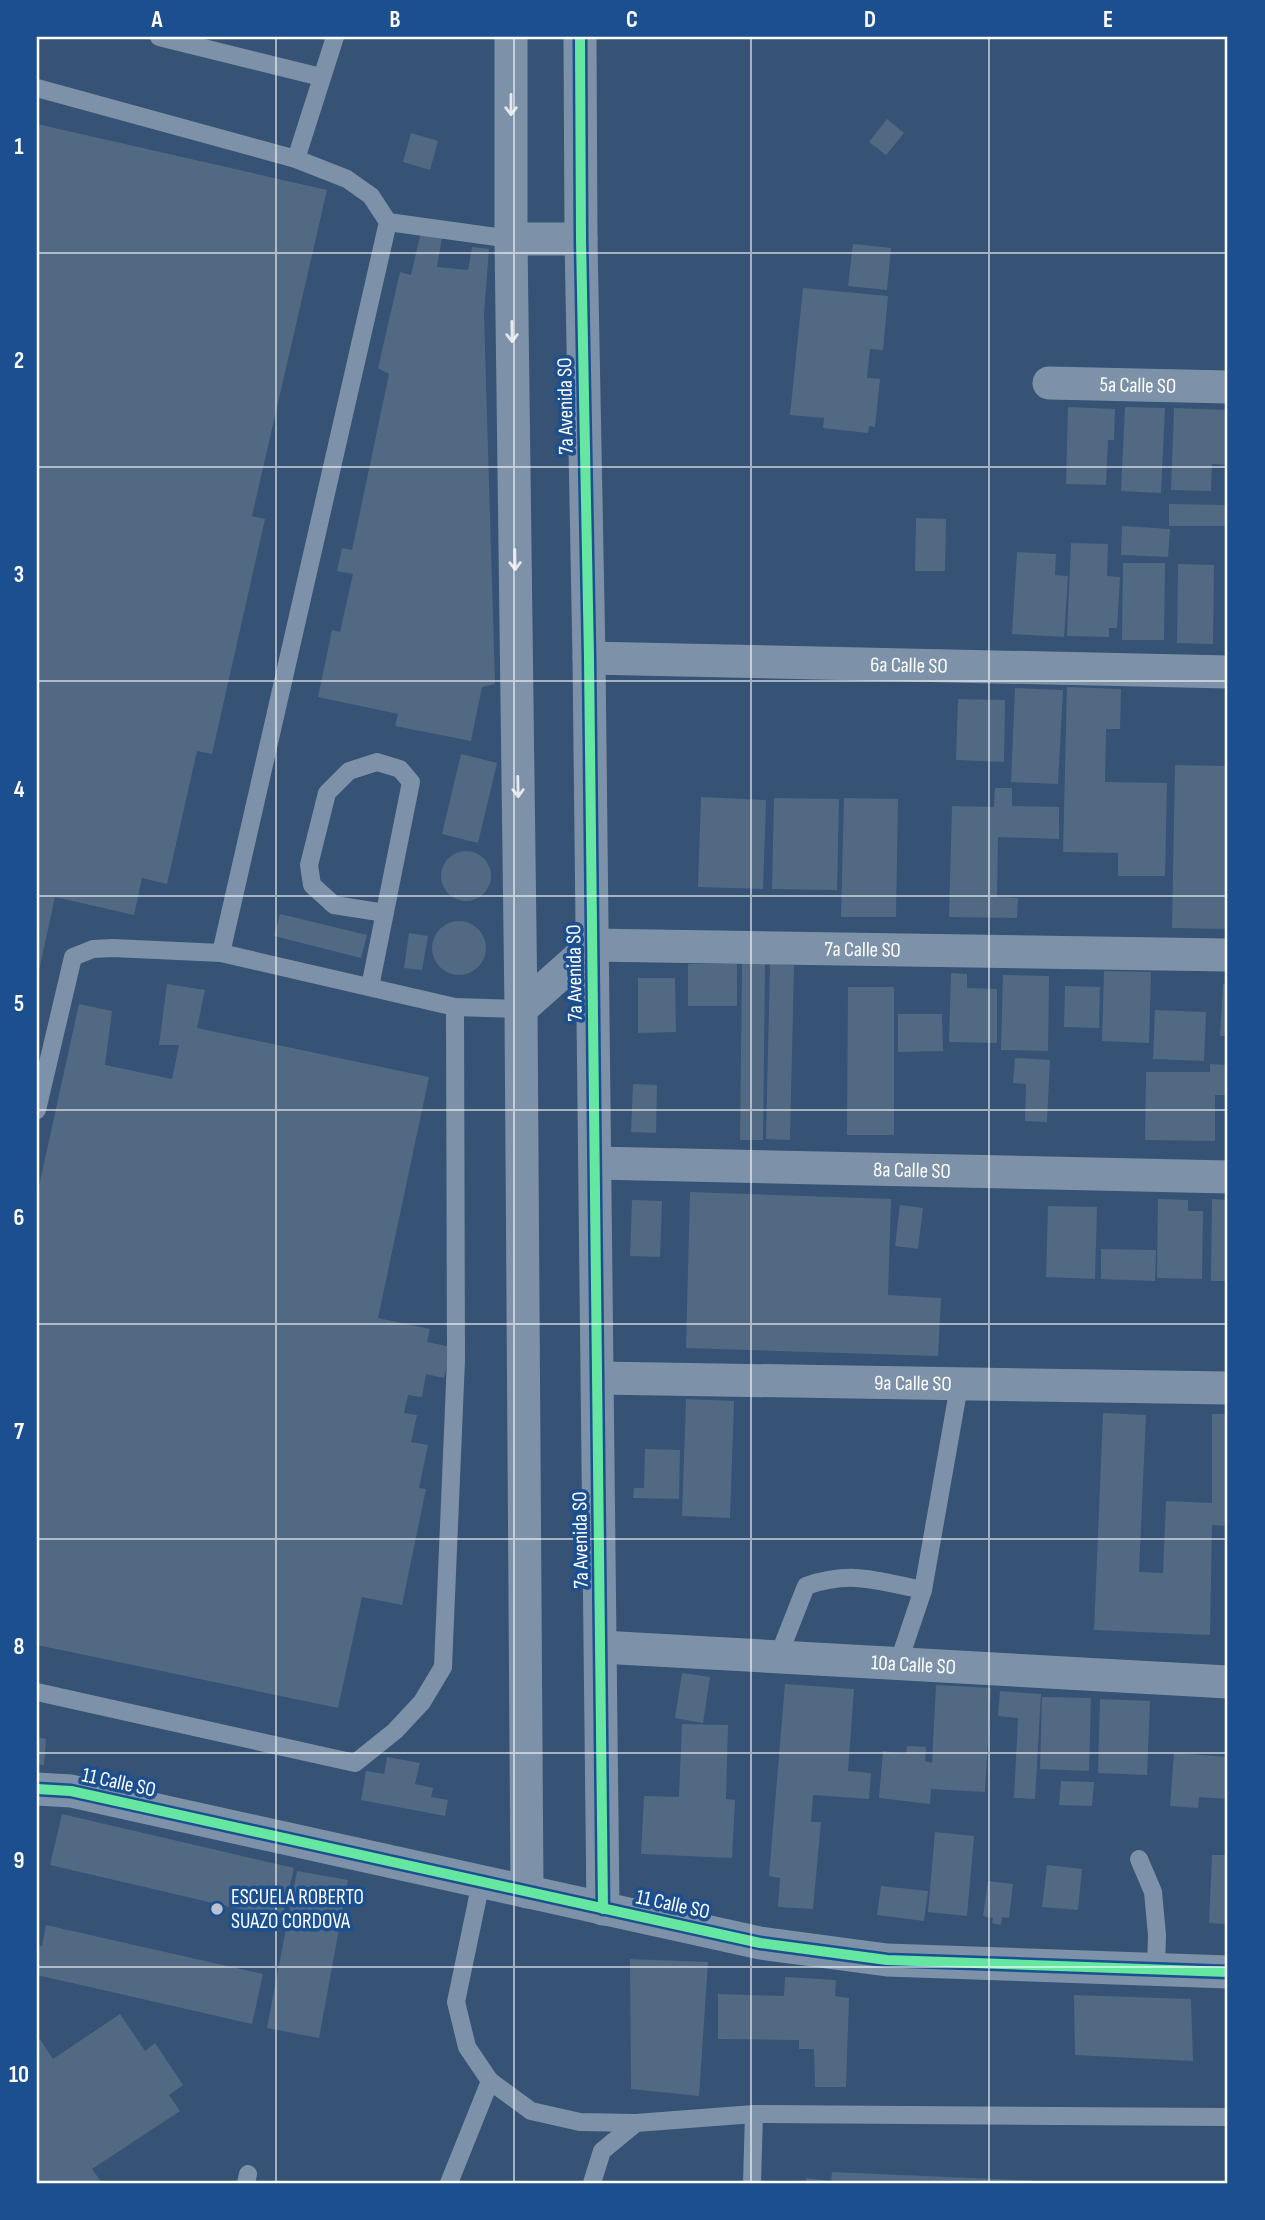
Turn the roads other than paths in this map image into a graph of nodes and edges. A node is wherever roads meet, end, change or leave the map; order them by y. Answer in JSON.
{"nodes":[{"id":1,"x":159,"y":37,"type":"edge"},
{"id":2,"x":335,"y":37,"type":"edge"},
{"id":3,"x":511,"y":37,"type":"edge"},
{"id":4,"x":580,"y":37,"type":"edge"},
{"id":5,"x":321,"y":77,"type":"junction"},
{"id":6,"x":37,"y":88,"type":"edge"},
{"id":7,"x":296,"y":159,"type":"junction"},
{"id":8,"x":388,"y":222,"type":"junction"},
{"id":9,"x":511,"y":239,"type":"junction"},
{"id":10,"x":581,"y":239,"type":"junction"},
{"id":11,"x":1049,"y":383,"type":"dead end"},
{"id":12,"x":1228,"y":387,"type":"edge"},
{"id":13,"x":589,"y":658,"type":"junction"},
{"id":14,"x":1228,"y":672,"type":"edge"},
{"id":15,"x":385,"y":913,"type":"junction"},
{"id":16,"x":593,"y":945,"type":"junction"},
{"id":17,"x":221,"y":953,"type":"junction"},
{"id":18,"x":1228,"y":955,"type":"edge"},
{"id":19,"x":370,"y":987,"type":"junction"},
{"id":20,"x":455,"y":1007,"type":"junction"},
{"id":21,"x":521,"y":1009,"type":"junction"},
{"id":22,"x":37,"y":1110,"type":"edge"},
{"id":23,"x":595,"y":1163,"type":"junction"},
{"id":24,"x":1228,"y":1177,"type":"edge"},
{"id":25,"x":598,"y":1378,"type":"junction"},
{"id":26,"x":959,"y":1386,"type":"junction"},
{"id":27,"x":1228,"y":1388,"type":"edge"},
{"id":28,"x":923,"y":1590,"type":"junction"},
{"id":29,"x":601,"y":1647,"type":"junction"},
{"id":30,"x":778,"y":1657,"type":"junction"},
{"id":31,"x":898,"y":1664,"type":"junction"},
{"id":32,"x":1228,"y":1682,"type":"edge"},
{"id":33,"x":37,"y":1692,"type":"edge"},
{"id":34,"x":37,"y":1789,"type":"edge"},
{"id":35,"x":1139,"y":1859,"type":"dead end"},
{"id":36,"x":481,"y":1882,"type":"junction"},
{"id":37,"x":527,"y":1892,"type":"junction"},
{"id":38,"x":603,"y":1909,"type":"junction"},
{"id":39,"x":1156,"y":1969,"type":"junction"},
{"id":40,"x":1228,"y":1972,"type":"edge"},
{"id":41,"x":490,"y":2081,"type":"junction"},
{"id":42,"x":754,"y":2114,"type":"junction"},
{"id":43,"x":1228,"y":2117,"type":"edge"},
{"id":44,"x":636,"y":2123,"type":"junction"},
{"id":45,"x":449,"y":2183,"type":"edge"},
{"id":46,"x":592,"y":2183,"type":"edge"},
{"id":47,"x":752,"y":2183,"type":"edge"}],
"edges":[{"from":1,"to":5,"type":"lane"},
{"from":2,"to":5,"type":"lane"},
{"from":3,"to":9,"type":"street","one_way":true},
{"from":4,"to":10,"type":"street","name":"7a Avenida SO"},
{"from":5,"to":7,"type":"lane"},
{"from":6,"to":7,"type":"lane"},
{"from":7,"to":8,"type":"lane"},
{"from":8,"to":9,"type":"lane"},
{"from":8,"to":17,"type":"lane"},
{"from":9,"to":10,"type":"street"},
{"from":9,"to":21,"type":"street","one_way":true},
{"from":10,"to":13,"type":"street","name":"7a Avenida SO"},
{"from":11,"to":12,"type":"street","name":"5a Calle SO"},
{"from":13,"to":14,"type":"street","name":"6a Calle SO"},
{"from":13,"to":16,"type":"street","name":"7a Avenida SO"},
{"from":15,"to":15,"type":"lane"},
{"from":15,"to":19,"type":"lane"},
{"from":16,"to":18,"type":"street","name":"7a Calle SO"},
{"from":16,"to":21,"type":"street"},
{"from":16,"to":23,"type":"street","name":"7a Avenida SO"},
{"from":17,"to":19,"type":"lane"},
{"from":17,"to":22,"type":"lane"},
{"from":19,"to":20,"type":"lane"},
{"from":20,"to":21,"type":"lane"},
{"from":20,"to":33,"type":"lane"},
{"from":21,"to":37,"type":"street"},
{"from":23,"to":24,"type":"street","name":"8a Calle SO"},
{"from":23,"to":25,"type":"street","name":"7a Avenida SO"},
{"from":25,"to":26,"type":"street","name":"9a Calle SO"},
{"from":25,"to":29,"type":"street","name":"7a Avenida SO"},
{"from":26,"to":27,"type":"street","name":"9a Calle SO"},
{"from":26,"to":28,"type":"lane"},
{"from":28,"to":30,"type":"lane"},
{"from":28,"to":31,"type":"lane"},
{"from":29,"to":30,"type":"street","name":"10a Calle SO"},
{"from":29,"to":38,"type":"street","name":"7a Avenida SO"},
{"from":30,"to":31,"type":"street","name":"10a Calle SO"},
{"from":31,"to":32,"type":"street","name":"10a Calle SO"},
{"from":34,"to":36,"type":"street","name":"11 Calle SO"},
{"from":35,"to":39,"type":"lane"},
{"from":36,"to":37,"type":"street","name":"11 Calle SO"},
{"from":36,"to":41,"type":"lane"},
{"from":37,"to":38,"type":"street","name":"11 Calle SO"},
{"from":38,"to":39,"type":"street","name":"11 Calle SO"},
{"from":39,"to":40,"type":"street","name":"11 Calle SO"},
{"from":41,"to":44,"type":"lane"},
{"from":41,"to":45,"type":"lane"},
{"from":42,"to":43,"type":"lane"},
{"from":42,"to":44,"type":"lane"},
{"from":42,"to":47,"type":"lane"},
{"from":44,"to":46,"type":"lane"}]}
